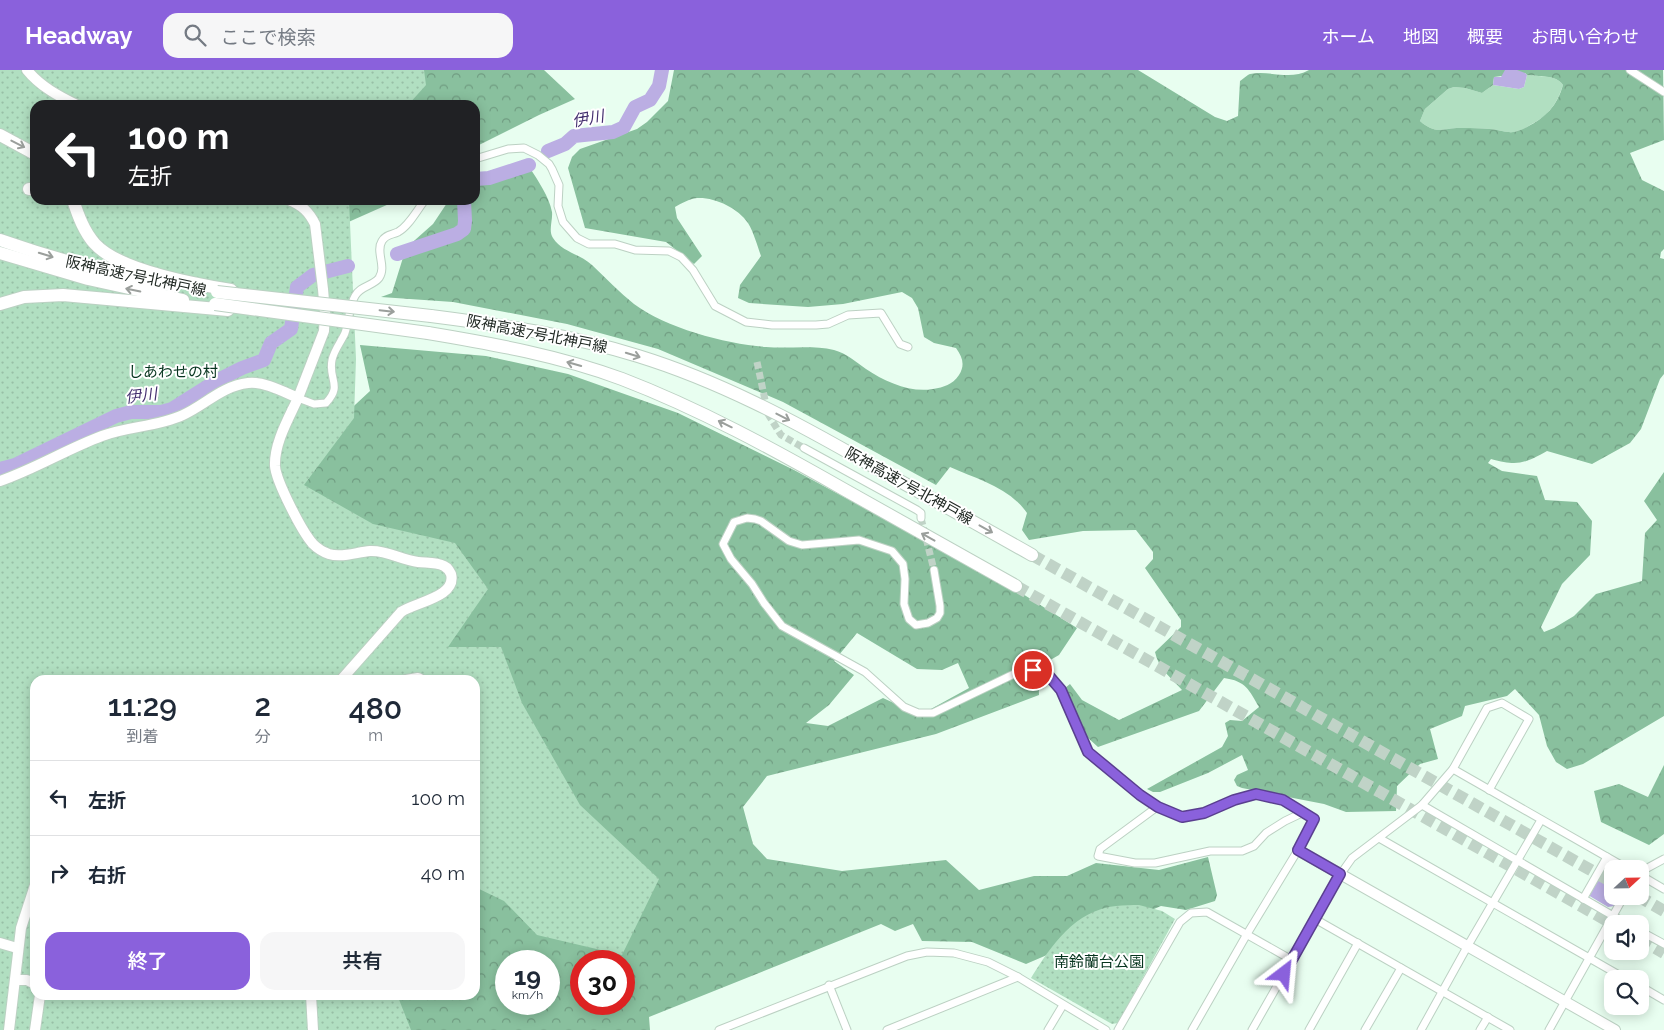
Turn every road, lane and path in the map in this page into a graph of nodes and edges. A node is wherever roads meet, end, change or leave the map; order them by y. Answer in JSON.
{"nodes":[{"id":1,"x":27,"y":70,"type":"edge"},
{"id":2,"x":1630,"y":70,"type":"edge"},
{"id":3,"x":1664,"y":92,"type":"edge"},
{"id":4,"x":68,"y":100,"type":"edge"},
{"id":5,"x":0,"y":136,"type":"edge"},
{"id":6,"x":30,"y":151,"type":"edge"},
{"id":7,"x":480,"y":157,"type":"edge"},
{"id":8,"x":67,"y":205,"type":"edge"},
{"id":9,"x":75,"y":205,"type":"edge"},
{"id":10,"x":300,"y":205,"type":"edge"},
{"id":11,"x":421,"y":205,"type":"edge"},
{"id":12,"x":81,"y":221,"type":"junction"},
{"id":13,"x":0,"y":240,"type":"edge"},
{"id":14,"x":0,"y":253,"type":"edge"},
{"id":15,"x":216,"y":298,"type":"junction"},
{"id":16,"x":3,"y":302,"type":"edge"},
{"id":17,"x":908,"y":347,"type":"dead end"},
{"id":18,"x":298,"y":398,"type":"junction"},
{"id":19,"x":804,"y":448,"type":"tunnel mouth"},
{"id":20,"x":0,"y":481,"type":"edge"},
{"id":21,"x":922,"y":518,"type":"tunnel mouth"},
{"id":22,"x":1032,"y":555,"type":"tunnel mouth"},
{"id":23,"x":934,"y":570,"type":"tunnel mouth"},
{"id":24,"x":1016,"y":586,"type":"tunnel mouth"},
{"id":25,"x":345,"y":675,"type":"edge"},
{"id":26,"x":1453,"y":769,"type":"junction"},
{"id":27,"x":1489,"y":790,"type":"junction"},
{"id":28,"x":1422,"y":805,"type":"junction"},
{"id":29,"x":1158,"y":807,"type":"junction"},
{"id":30,"x":1304,"y":812,"type":"junction"},
{"id":31,"x":1540,"y":820,"type":"junction"},
{"id":32,"x":1379,"y":838,"type":"junction"},
{"id":33,"x":1298,"y":850,"type":"junction"},
{"id":34,"x":1607,"y":857,"type":"junction"},
{"id":35,"x":1664,"y":859,"type":"edge"},
{"id":36,"x":1612,"y":860,"type":"edge"},
{"id":37,"x":1517,"y":861,"type":"junction"},
{"id":38,"x":1649,"y":868,"type":"edge"},
{"id":39,"x":1340,"y":874,"type":"junction"},
{"id":40,"x":1649,"y":880,"type":"edge"},
{"id":41,"x":1664,"y":889,"type":"edge"},
{"id":42,"x":30,"y":899,"type":"edge"},
{"id":43,"x":1583,"y":899,"type":"junction"},
{"id":44,"x":1493,"y":902,"type":"junction"},
{"id":45,"x":1611,"y":915,"type":"edge"},
{"id":46,"x":1315,"y":919,"type":"junction"},
{"id":47,"x":1604,"y":932,"type":"edge"},
{"id":48,"x":1247,"y":934,"type":"junction"},
{"id":49,"x":1649,"y":936,"type":"edge"},
{"id":50,"x":0,"y":943,"type":"edge"},
{"id":51,"x":1358,"y":943,"type":"junction"},
{"id":52,"x":1664,"y":944,"type":"edge"},
{"id":53,"x":1467,"y":947,"type":"junction"},
{"id":54,"x":17,"y":948,"type":"junction"},
{"id":55,"x":1589,"y":958,"type":"junction"},
{"id":56,"x":1292,"y":960,"type":"junction"},
{"id":57,"x":1401,"y":968,"type":"junction"},
{"id":58,"x":1610,"y":970,"type":"edge"},
{"id":59,"x":1018,"y":977,"type":"junction"},
{"id":60,"x":16,"y":980,"type":"junction"},
{"id":61,"x":30,"y":982,"type":"edge"},
{"id":62,"x":829,"y":985,"type":"junction"},
{"id":63,"x":1442,"y":991,"type":"junction"},
{"id":64,"x":1649,"y":991,"type":"edge"},
{"id":65,"x":39,"y":1000,"type":"edge"},
{"id":66,"x":311,"y":1000,"type":"edge"},
{"id":67,"x":1664,"y":1000,"type":"edge"},
{"id":68,"x":1565,"y":1002,"type":"junction"},
{"id":69,"x":1063,"y":1005,"type":"junction"},
{"id":70,"x":1488,"y":1017,"type":"junction"},
{"id":71,"x":9,"y":1030,"type":"edge"},
{"id":72,"x":35,"y":1030,"type":"edge"},
{"id":73,"x":314,"y":1030,"type":"edge"},
{"id":74,"x":719,"y":1030,"type":"edge"},
{"id":75,"x":847,"y":1030,"type":"edge"},
{"id":76,"x":888,"y":1030,"type":"edge"},
{"id":77,"x":1048,"y":1030,"type":"edge"},
{"id":78,"x":1106,"y":1030,"type":"edge"},
{"id":79,"x":1118,"y":1030,"type":"edge"},
{"id":80,"x":1192,"y":1030,"type":"edge"},
{"id":81,"x":1252,"y":1030,"type":"edge"},
{"id":82,"x":1309,"y":1030,"type":"edge"},
{"id":83,"x":1365,"y":1030,"type":"edge"},
{"id":84,"x":1421,"y":1030,"type":"edge"},
{"id":85,"x":1480,"y":1030,"type":"edge"},
{"id":86,"x":1510,"y":1030,"type":"edge"},
{"id":87,"x":1549,"y":1030,"type":"edge"},
{"id":88,"x":1615,"y":1030,"type":"edge"}],
"edges":[{"from":1,"to":4,"type":"street"},
{"from":2,"to":3,"type":"street"},
{"from":5,"to":6,"type":"highway","one_way":true},
{"from":7,"to":17,"type":"street"},
{"from":8,"to":12,"type":"highway"},
{"from":9,"to":12,"type":"highway"},
{"from":10,"to":18,"type":"street"},
{"from":11,"to":18,"type":"street"},
{"from":12,"to":15,"type":"highway"},
{"from":13,"to":15,"type":"highway","name":"阪神高速7号北神戸線","one_way":true},
{"from":15,"to":14,"type":"highway","name":"阪神高速7号北神戸線","one_way":true},
{"from":15,"to":16,"type":"highway"},
{"from":15,"to":22,"type":"highway","name":"阪神高速7号北神戸線","one_way":true,"bridge":true},
{"from":24,"to":15,"type":"highway","name":"阪神高速7号北神戸線","one_way":true,"bridge":true},
{"from":18,"to":20,"type":"street"},
{"from":18,"to":25,"type":"street"},
{"from":19,"to":21,"type":"street"},
{"from":23,"to":29,"type":"street"},
{"from":26,"to":27,"type":"street"},
{"from":26,"to":27,"type":"street"},
{"from":26,"to":28,"type":"street"},
{"from":27,"to":31,"type":"street"},
{"from":28,"to":32,"type":"street"},
{"from":28,"to":37,"type":"street"},
{"from":29,"to":30,"type":"street"},
{"from":29,"to":30,"type":"street"},
{"from":30,"to":33,"type":"street"},
{"from":31,"to":34,"type":"street"},
{"from":31,"to":37,"type":"street"},
{"from":32,"to":39,"type":"street"},
{"from":32,"to":44,"type":"street"},
{"from":33,"to":39,"type":"street"},
{"from":33,"to":48,"type":"street"},
{"from":34,"to":36,"type":"street"},
{"from":34,"to":43,"type":"street"},
{"from":35,"to":38,"type":"street"},
{"from":37,"to":43,"type":"street"},
{"from":37,"to":44,"type":"street"},
{"from":39,"to":46,"type":"street"},
{"from":39,"to":53,"type":"street"},
{"from":40,"to":41,"type":"street"},
{"from":42,"to":54,"type":"street"},
{"from":43,"to":45,"type":"street"},
{"from":44,"to":53,"type":"street"},
{"from":44,"to":55,"type":"street"},
{"from":46,"to":51,"type":"street"},
{"from":46,"to":56,"type":"street"},
{"from":47,"to":55,"type":"street"},
{"from":48,"to":56,"type":"street"},
{"from":48,"to":79,"type":"street"},
{"from":48,"to":80,"type":"street"},
{"from":49,"to":52,"type":"street"},
{"from":50,"to":54,"type":"street"},
{"from":51,"to":57,"type":"street"},
{"from":51,"to":82,"type":"street"},
{"from":53,"to":63,"type":"street"},
{"from":53,"to":68,"type":"street"},
{"from":54,"to":60,"type":"street"},
{"from":55,"to":58,"type":"street"},
{"from":55,"to":68,"type":"street"},
{"from":56,"to":81,"type":"street"},
{"from":57,"to":63,"type":"street"},
{"from":57,"to":83,"type":"street"},
{"from":59,"to":62,"type":"street"},
{"from":59,"to":69,"type":"street"},
{"from":59,"to":76,"type":"street"},
{"from":60,"to":61,"type":"street"},
{"from":60,"to":71,"type":"street"},
{"from":62,"to":74,"type":"street"},
{"from":62,"to":75,"type":"street"},
{"from":63,"to":70,"type":"street"},
{"from":63,"to":84,"type":"street"},
{"from":64,"to":67,"type":"street"},
{"from":65,"to":72,"type":"street"},
{"from":66,"to":73,"type":"street"},
{"from":68,"to":87,"type":"street"},
{"from":68,"to":88,"type":"street"},
{"from":69,"to":77,"type":"street"},
{"from":69,"to":78,"type":"street"},
{"from":70,"to":85,"type":"street"},
{"from":70,"to":86,"type":"street"}]}
